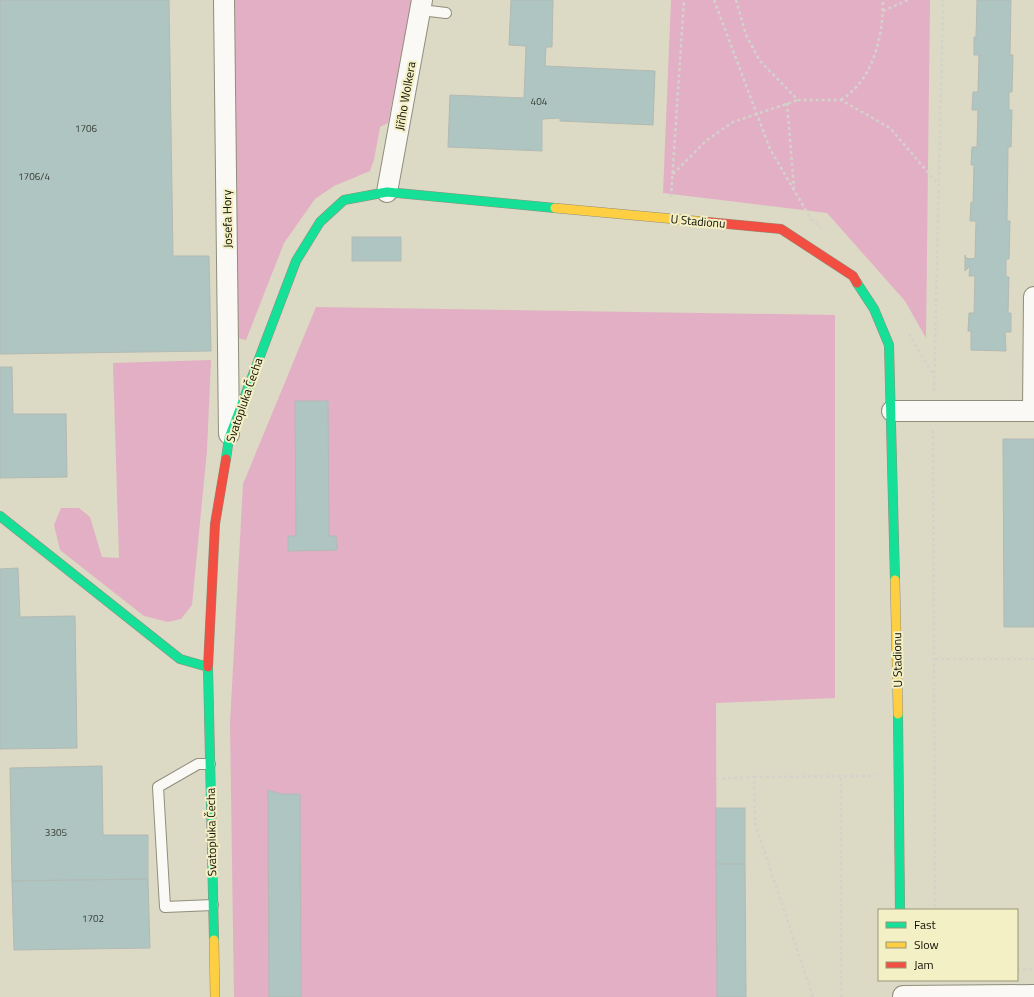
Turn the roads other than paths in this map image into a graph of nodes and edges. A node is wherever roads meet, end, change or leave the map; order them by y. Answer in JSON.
{"nodes":[{"id":1,"x":224,"y":0,"type":"edge"},
{"id":2,"x":421,"y":5,"type":"edge"},
{"id":3,"x":446,"y":12,"type":"dead end"},
{"id":4,"x":387,"y":192,"type":"junction"},
{"id":5,"x":1034,"y":296,"type":"edge"},
{"id":6,"x":892,"y":410,"type":"junction"},
{"id":7,"x":229,"y":438,"type":"junction"},
{"id":8,"x":0,"y":516,"type":"edge"},
{"id":9,"x":208,"y":667,"type":"junction"},
{"id":10,"x":210,"y":764,"type":"junction"},
{"id":11,"x":213,"y":905,"type":"junction"},
{"id":12,"x":900,"y":909,"type":"edge"},
{"id":13,"x":902,"y":991,"type":"edge"},
{"id":14,"x":1034,"y":995,"type":"edge"},
{"id":15,"x":215,"y":997,"type":"edge"}],
"edges":[{"from":1,"to":7,"type":"street","name":"Josefa Hory"},
{"from":2,"to":3,"type":"lane"},
{"from":2,"to":4,"type":"street","name":"Jiřího Wolkera"},
{"from":4,"to":6,"type":"street","name":"U Stadionu"},
{"from":4,"to":7,"type":"street","name":"Svatopluka Čecha"},
{"from":5,"to":6,"type":"street"},
{"from":6,"to":12,"type":"street","name":"U Stadionu"},
{"from":7,"to":9,"type":"street","name":"Svatopluka Čecha"},
{"from":8,"to":9,"type":"street"},
{"from":9,"to":10,"type":"street","name":"Svatopluka Čecha"},
{"from":10,"to":11,"type":"street","name":"Svatopluka Čecha"},
{"from":10,"to":11,"type":"lane"},
{"from":11,"to":15,"type":"street","name":"Svatopluka Čecha"},
{"from":13,"to":14,"type":"street"}]}
